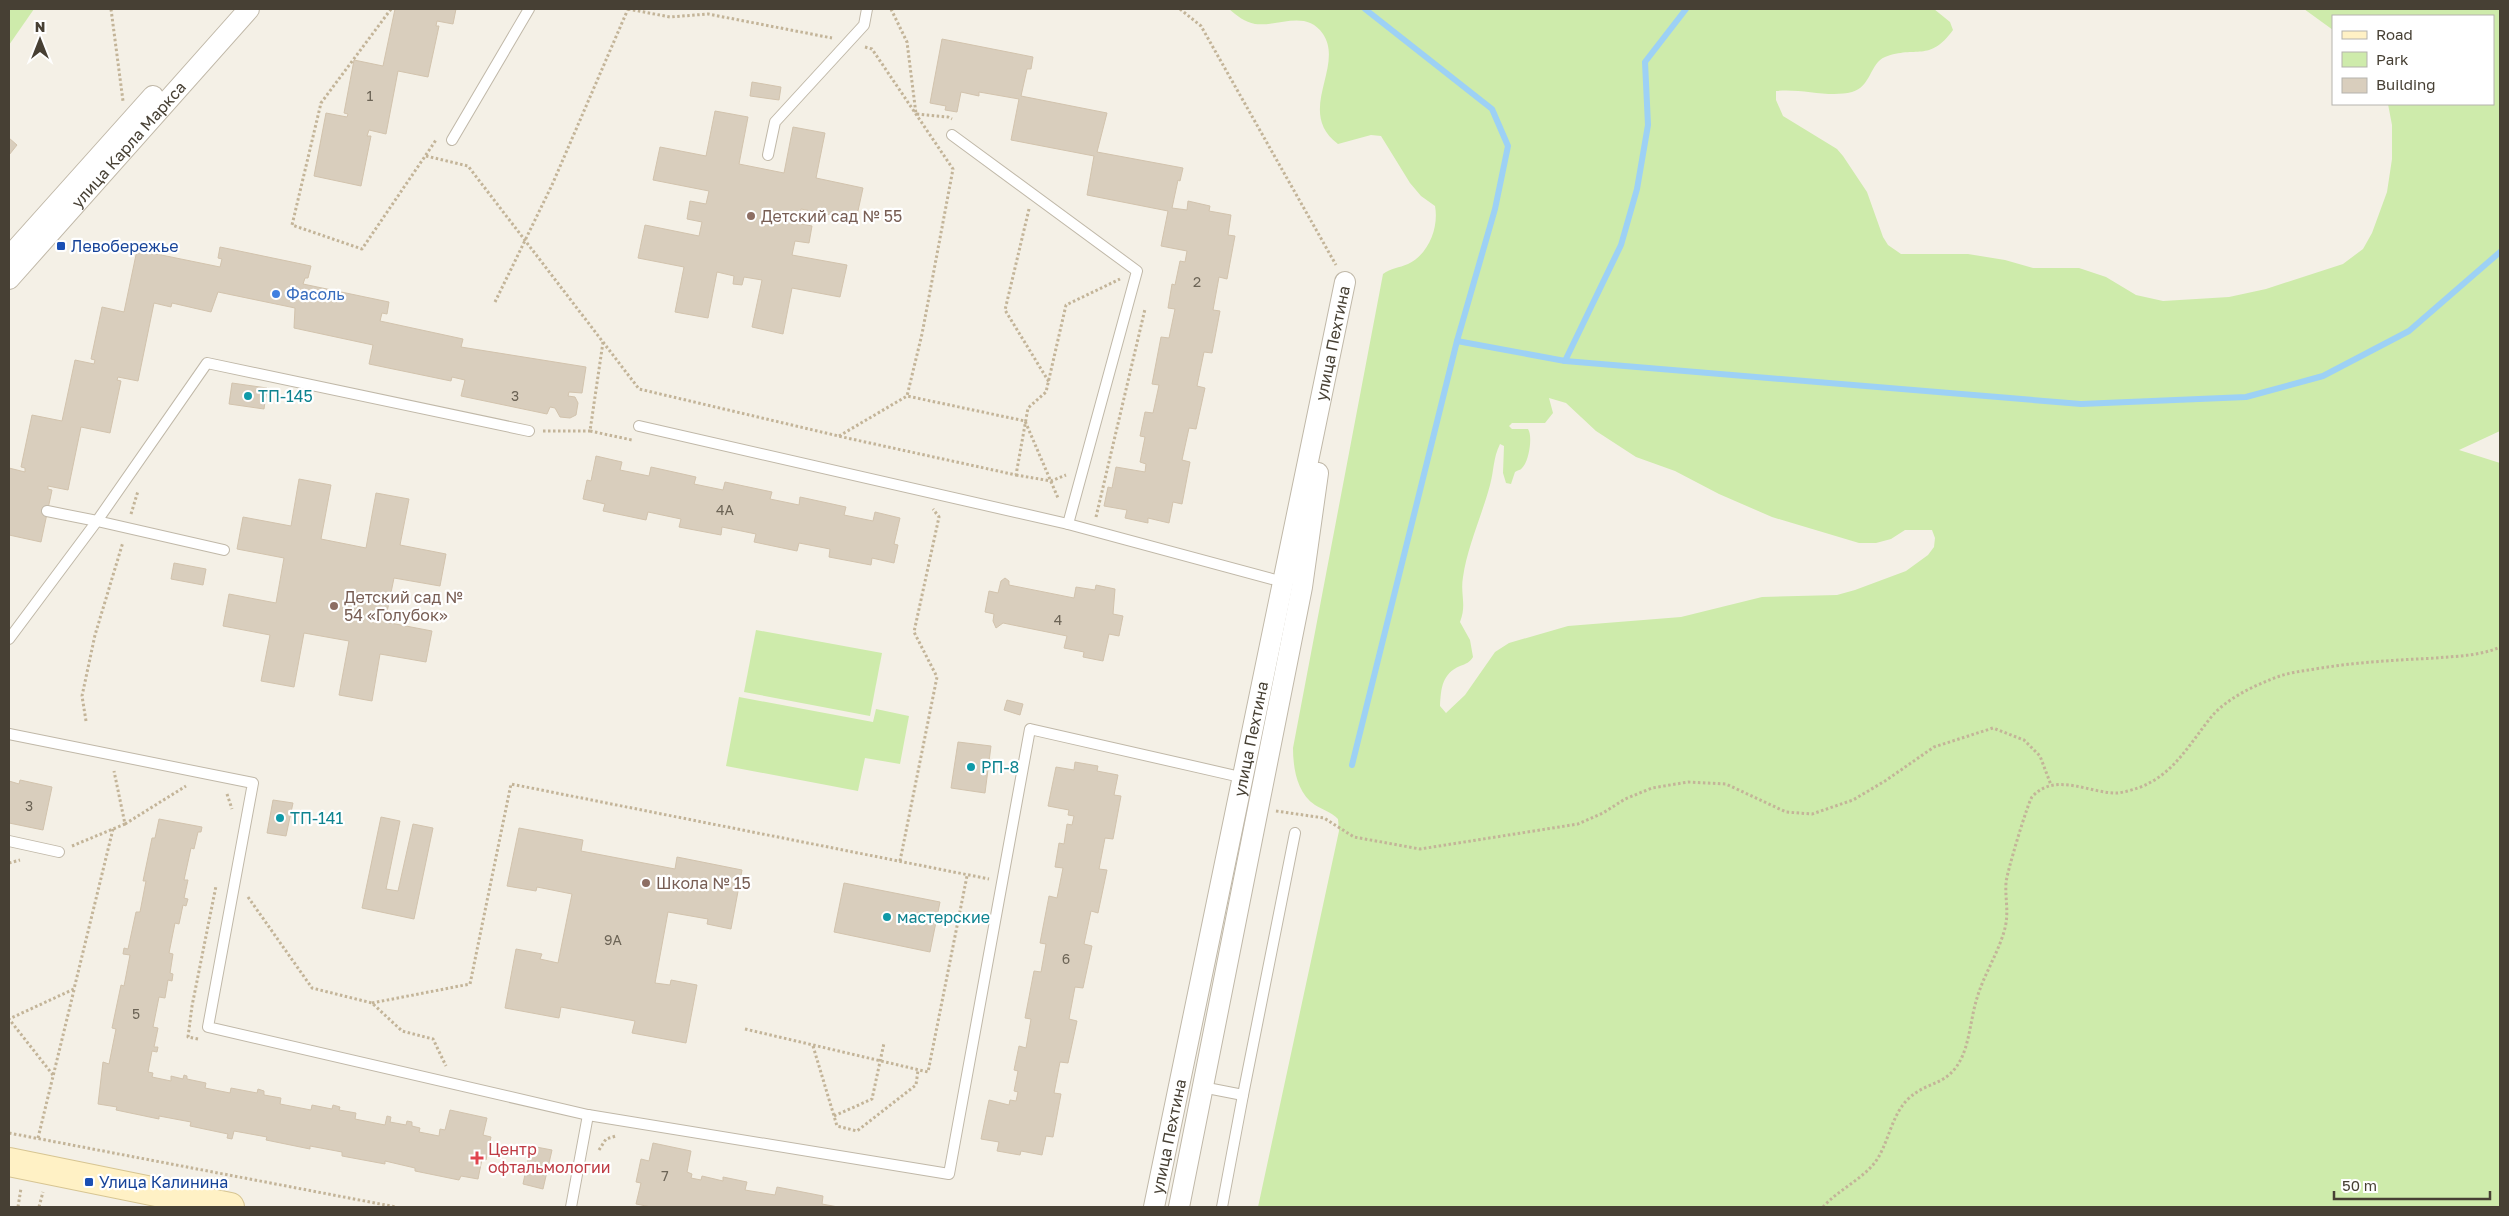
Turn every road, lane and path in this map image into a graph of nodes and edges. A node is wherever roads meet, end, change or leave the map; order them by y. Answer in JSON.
{"nodes":[{"id":1,"x":111,"y":9,"type":"edge"},
{"id":2,"x":231,"y":9,"type":"edge"},
{"id":3,"x":249,"y":9,"type":"edge"},
{"id":4,"x":390,"y":9,"type":"edge"},
{"id":5,"x":529,"y":9,"type":"edge"},
{"id":6,"x":628,"y":9,"type":"edge"},
{"id":7,"x":867,"y":9,"type":"edge"},
{"id":8,"x":891,"y":9,"type":"edge"},
{"id":9,"x":1180,"y":9,"type":"edge"},
{"id":10,"x":849,"y":42,"type":"junction"},
{"id":11,"x":916,"y":114,"type":"junction"},
{"id":12,"x":956,"y":122,"type":"dead end"},
{"id":13,"x":126,"y":126,"type":"junction"},
{"id":14,"x":440,"y":134,"type":"dead end"},
{"id":15,"x":952,"y":135,"type":"dead end"},
{"id":16,"x":452,"y":140,"type":"dead end"},
{"id":17,"x":768,"y":155,"type":"dead end"},
{"id":18,"x":426,"y":156,"type":"junction"},
{"id":19,"x":1032,"y":194,"type":"junction"},
{"id":20,"x":525,"y":240,"type":"junction"},
{"id":21,"x":9,"y":257,"type":"edge"},
{"id":22,"x":1137,"y":271,"type":"junction"},
{"id":23,"x":9,"y":279,"type":"edge"},
{"id":24,"x":1345,"y":282,"type":"joint"},
{"id":25,"x":1147,"y":300,"type":"dead end"},
{"id":26,"x":495,"y":302,"type":"dead end"},
{"id":27,"x":603,"y":342,"type":"junction"},
{"id":28,"x":1048,"y":382,"type":"junction"},
{"id":29,"x":907,"y":396,"type":"junction"},
{"id":30,"x":1025,"y":421,"type":"junction"},
{"id":31,"x":639,"y":426,"type":"dead end"},
{"id":32,"x":529,"y":431,"type":"joint"},
{"id":33,"x":590,"y":431,"type":"junction"},
{"id":34,"x":839,"y":436,"type":"junction"},
{"id":35,"x":638,"y":441,"type":"dead end"},
{"id":36,"x":1083,"y":469,"type":"junction"},
{"id":37,"x":1016,"y":475,"type":"junction"},
{"id":38,"x":1051,"y":481,"type":"junction"},
{"id":39,"x":140,"y":484,"type":"dead end"},
{"id":40,"x":1058,"y":499,"type":"dead end"},
{"id":41,"x":931,"y":505,"type":"dead end"},
{"id":42,"x":47,"y":511,"type":"dead end"},
{"id":43,"x":97,"y":521,"type":"junction"},
{"id":44,"x":1068,"y":524,"type":"junction"},
{"id":45,"x":127,"y":528,"type":"junction"},
{"id":46,"x":1093,"y":531,"type":"junction"},
{"id":47,"x":224,"y":550,"type":"dead end"},
{"id":48,"x":1293,"y":584,"type":"junction"},
{"id":49,"x":9,"y":639,"type":"edge"},
{"id":50,"x":2500,"y":647,"type":"edge"},
{"id":51,"x":86,"y":721,"type":"dead end"},
{"id":52,"x":9,"y":734,"type":"edge"},
{"id":53,"x":104,"y":767,"type":"dead end"},
{"id":54,"x":1243,"y":778,"type":"junction"},
{"id":55,"x":1263,"y":782,"type":"junction"},
{"id":56,"x":193,"y":783,"type":"dead end"},
{"id":57,"x":2051,"y":785,"type":"junction"},
{"id":58,"x":222,"y":792,"type":"dead end"},
{"id":59,"x":1259,"y":808,"type":"junction"},
{"id":60,"x":232,"y":810,"type":"dead end"},
{"id":61,"x":125,"y":824,"type":"junction"},
{"id":62,"x":113,"y":829,"type":"junction"},
{"id":63,"x":1296,"y":833,"type":"dead end"},
{"id":64,"x":9,"y":841,"type":"edge"},
{"id":65,"x":59,"y":852,"type":"junction"},
{"id":66,"x":900,"y":861,"type":"junction"},
{"id":67,"x":9,"y":863,"type":"edge"},
{"id":68,"x":967,"y":876,"type":"junction"},
{"id":69,"x":1002,"y":881,"type":"junction"},
{"id":70,"x":216,"y":885,"type":"dead end"},
{"id":71,"x":234,"y":887,"type":"junction"},
{"id":72,"x":74,"y":990,"type":"junction"},
{"id":73,"x":372,"y":1003,"type":"junction"},
{"id":74,"x":745,"y":1029,"type":"dead end"},
{"id":75,"x":207,"y":1041,"type":"dead end"},
{"id":76,"x":884,"y":1043,"type":"dead end"},
{"id":77,"x":813,"y":1045,"type":"junction"},
{"id":78,"x":881,"y":1061,"type":"junction"},
{"id":79,"x":918,"y":1070,"type":"junction"},
{"id":80,"x":53,"y":1075,"type":"junction"},
{"id":81,"x":454,"y":1084,"type":"junction"},
{"id":82,"x":1202,"y":1087,"type":"junction"},
{"id":83,"x":1243,"y":1095,"type":"junction"},
{"id":84,"x":588,"y":1115,"type":"junction"},
{"id":85,"x":834,"y":1116,"type":"junction"},
{"id":86,"x":9,"y":1133,"type":"edge"},
{"id":87,"x":624,"y":1135,"type":"dead end"},
{"id":88,"x":38,"y":1138,"type":"junction"},
{"id":89,"x":598,"y":1156,"type":"dead end"},
{"id":90,"x":15,"y":1172,"type":"edge"},
{"id":91,"x":44,"y":1186,"type":"dead end"},
{"id":92,"x":18,"y":1207,"type":"edge"},
{"id":93,"x":40,"y":1207,"type":"edge"},
{"id":94,"x":230,"y":1207,"type":"edge"},
{"id":95,"x":396,"y":1207,"type":"edge"},
{"id":96,"x":571,"y":1207,"type":"edge"},
{"id":97,"x":1154,"y":1207,"type":"edge"},
{"id":98,"x":1179,"y":1207,"type":"edge"},
{"id":99,"x":1222,"y":1207,"type":"edge"},
{"id":100,"x":1823,"y":1207,"type":"edge"}],
"edges":[{"from":1,"to":13,"type":"path"},
{"from":2,"to":13,"type":"street","name":"улица Карла Маркса"},
{"from":3,"to":23,"type":"street","name":"улица Карла Маркса"},
{"from":4,"to":18,"type":"path"},
{"from":5,"to":16,"type":"lane"},
{"from":6,"to":10,"type":"path"},
{"from":6,"to":20,"type":"path"},
{"from":7,"to":10,"type":"lane"},
{"from":8,"to":11,"type":"path"},
{"from":9,"to":24,"type":"path"},
{"from":10,"to":11,"type":"path"},
{"from":10,"to":17,"type":"lane"},
{"from":11,"to":12,"type":"path"},
{"from":11,"to":29,"type":"path"},
{"from":13,"to":21,"type":"street","name":"улица Карла Маркса"},
{"from":14,"to":18,"type":"path"},
{"from":15,"to":19,"type":"lane"},
{"from":18,"to":20,"type":"path"},
{"from":19,"to":22,"type":"lane"},
{"from":19,"to":28,"type":"path"},
{"from":20,"to":26,"type":"path"},
{"from":20,"to":27,"type":"path"},
{"from":22,"to":28,"type":"path"},
{"from":22,"to":36,"type":"lane"},
{"from":24,"to":48,"type":"street","name":"улица Пехтина"},
{"from":25,"to":46,"type":"path"},
{"from":27,"to":33,"type":"path"},
{"from":27,"to":34,"type":"path"},
{"from":28,"to":30,"type":"path"},
{"from":29,"to":30,"type":"path"},
{"from":29,"to":34,"type":"path"},
{"from":30,"to":37,"type":"path"},
{"from":30,"to":38,"type":"path"},
{"from":31,"to":44,"type":"lane"},
{"from":32,"to":33,"type":"path"},
{"from":32,"to":43,"type":"lane"},
{"from":33,"to":35,"type":"path"},
{"from":34,"to":37,"type":"path"},
{"from":36,"to":38,"type":"path"},
{"from":36,"to":44,"type":"lane"},
{"from":37,"to":38,"type":"path"},
{"from":38,"to":40,"type":"path"},
{"from":39,"to":45,"type":"path"},
{"from":41,"to":66,"type":"path"},
{"from":42,"to":43,"type":"lane"},
{"from":43,"to":45,"type":"lane"},
{"from":43,"to":49,"type":"lane"},
{"from":44,"to":46,"type":"lane"},
{"from":45,"to":47,"type":"lane"},
{"from":45,"to":51,"type":"path"},
{"from":46,"to":48,"type":"lane"},
{"from":48,"to":54,"type":"street","name":"улица Пехтина"},
{"from":48,"to":55,"type":"street","name":"улица Пехтина"},
{"from":50,"to":57,"type":"path"},
{"from":52,"to":71,"type":"lane"},
{"from":53,"to":61,"type":"path"},
{"from":54,"to":55,"type":"lane"},
{"from":54,"to":69,"type":"lane"},
{"from":54,"to":97,"type":"street","name":"улица Пехтина"},
{"from":55,"to":59,"type":"street","name":"улица Пехтина"},
{"from":56,"to":61,"type":"path"},
{"from":57,"to":59,"type":"path"},
{"from":57,"to":100,"type":"path"},
{"from":58,"to":60,"type":"path"},
{"from":59,"to":82,"type":"street","name":"улица Пехтина"},
{"from":61,"to":62,"type":"path"},
{"from":62,"to":65,"type":"path"},
{"from":62,"to":72,"type":"path"},
{"from":63,"to":83,"type":"lane"},
{"from":64,"to":65,"type":"lane"},
{"from":65,"to":67,"type":"path"},
{"from":66,"to":68,"type":"path"},
{"from":66,"to":73,"type":"path"},
{"from":68,"to":69,"type":"path"},
{"from":68,"to":79,"type":"path"},
{"from":69,"to":84,"type":"lane"},
{"from":70,"to":75,"type":"path"},
{"from":71,"to":73,"type":"path"},
{"from":71,"to":81,"type":"lane"},
{"from":72,"to":80,"type":"path"},
{"from":72,"to":80,"type":"path"},
{"from":73,"to":81,"type":"path"},
{"from":74,"to":77,"type":"path"},
{"from":76,"to":78,"type":"path"},
{"from":77,"to":78,"type":"path"},
{"from":77,"to":85,"type":"path"},
{"from":78,"to":79,"type":"path"},
{"from":78,"to":85,"type":"path"},
{"from":79,"to":85,"type":"path"},
{"from":80,"to":88,"type":"path"},
{"from":81,"to":84,"type":"lane"},
{"from":82,"to":83,"type":"lane"},
{"from":82,"to":98,"type":"street","name":"улица Пехтина"},
{"from":83,"to":99,"type":"lane"},
{"from":84,"to":96,"type":"lane"},
{"from":86,"to":88,"type":"path"},
{"from":87,"to":89,"type":"path"},
{"from":88,"to":95,"type":"path"},
{"from":90,"to":92,"type":"path"},
{"from":90,"to":94,"type":"street"},
{"from":91,"to":93,"type":"path"}]}
